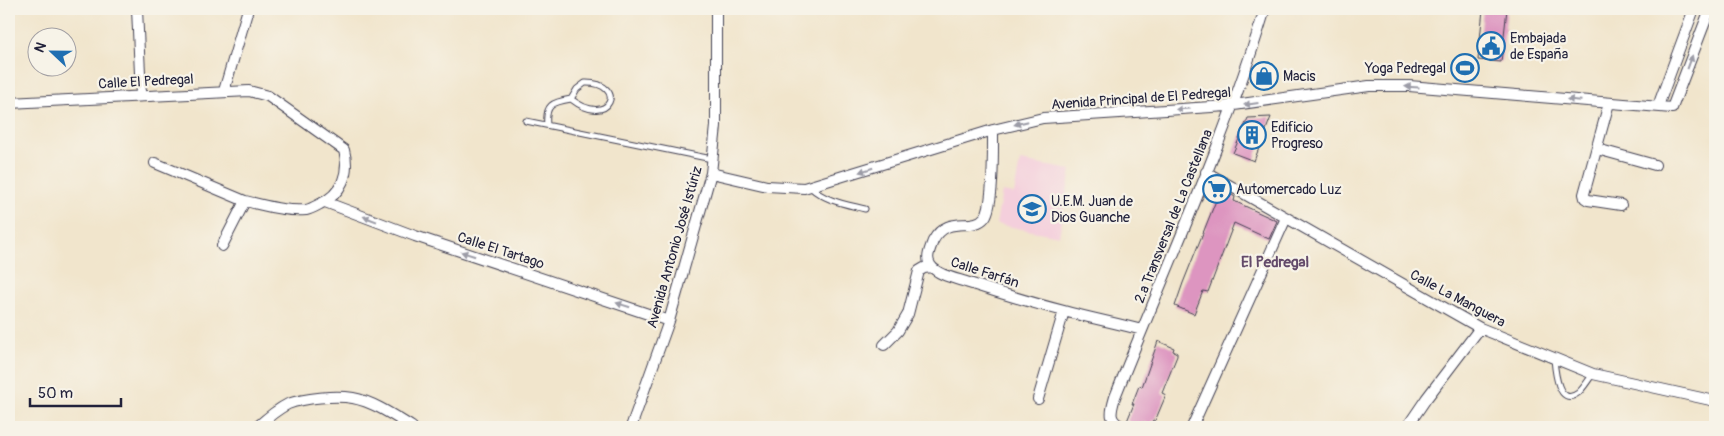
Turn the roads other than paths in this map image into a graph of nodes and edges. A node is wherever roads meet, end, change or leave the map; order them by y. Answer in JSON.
{"nodes":[{"id":1,"x":136,"y":9,"type":"edge"},
{"id":2,"x":248,"y":9,"type":"edge"},
{"id":3,"x":716,"y":9,"type":"edge"},
{"id":4,"x":1265,"y":9,"type":"edge"},
{"id":5,"x":1694,"y":9,"type":"edge"},
{"id":6,"x":1710,"y":9,"type":"edge"},
{"id":7,"x":224,"y":91,"type":"junction"},
{"id":8,"x":140,"y":95,"type":"junction"},
{"id":9,"x":570,"y":99,"type":"junction"},
{"id":10,"x":9,"y":103,"type":"edge"},
{"id":11,"x":1609,"y":103,"type":"junction"},
{"id":12,"x":1232,"y":106,"type":"junction"},
{"id":13,"x":1658,"y":106,"type":"junction"},
{"id":14,"x":526,"y":121,"type":"dead end"},
{"id":15,"x":547,"y":125,"type":"junction"},
{"id":16,"x":993,"y":130,"type":"junction"},
{"id":17,"x":1597,"y":150,"type":"junction"},
{"id":18,"x":713,"y":160,"type":"junction"},
{"id":19,"x":156,"y":163,"type":"dead end"},
{"id":20,"x":1655,"y":165,"type":"dead end"},
{"id":21,"x":1206,"y":172,"type":"junction"},
{"id":22,"x":711,"y":173,"type":"junction"},
{"id":23,"x":810,"y":186,"type":"junction"},
{"id":24,"x":245,"y":202,"type":"junction"},
{"id":25,"x":325,"y":202,"type":"junction"},
{"id":26,"x":1621,"y":205,"type":"dead end"},
{"id":27,"x":865,"y":209,"type":"dead end"},
{"id":28,"x":1286,"y":218,"type":"junction"},
{"id":29,"x":222,"y":246,"type":"dead end"},
{"id":30,"x":932,"y":267,"type":"junction"},
{"id":31,"x":1064,"y":311,"type":"junction"},
{"id":32,"x":669,"y":321,"type":"junction"},
{"id":33,"x":1480,"y":328,"type":"junction"},
{"id":34,"x":1142,"y":330,"type":"junction"},
{"id":35,"x":884,"y":346,"type":"dead end"},
{"id":36,"x":1554,"y":359,"type":"junction"},
{"id":37,"x":1593,"y":374,"type":"junction"},
{"id":38,"x":1038,"y":399,"type":"dead end"},
{"id":39,"x":1715,"y":401,"type":"edge"},
{"id":40,"x":257,"y":427,"type":"edge"},
{"id":41,"x":412,"y":427,"type":"edge"},
{"id":42,"x":631,"y":427,"type":"edge"},
{"id":43,"x":1124,"y":427,"type":"edge"},
{"id":44,"x":1192,"y":427,"type":"edge"},
{"id":45,"x":1406,"y":427,"type":"edge"}],
"edges":[{"from":1,"to":8,"type":"street"},
{"from":2,"to":7,"type":"street"},
{"from":3,"to":18,"type":"street","name":"Avenida Antonio José Istúriz"},
{"from":4,"to":12,"type":"street","name":"2.ª Transversal de La Castellana"},
{"from":5,"to":13,"type":"street"},
{"from":13,"to":6,"type":"street","name":"Avenida Principal de El Pedregal","one_way":true},
{"from":7,"to":8,"type":"street","name":"Calle El Pedregal"},
{"from":7,"to":25,"type":"street"},
{"from":8,"to":10,"type":"street","name":"Calle El Pedregal"},
{"from":9,"to":9,"type":"lane"},
{"from":9,"to":15,"type":"lane"},
{"from":11,"to":12,"type":"street","name":"Avenida Principal de El Pedregal","one_way":true},
{"from":11,"to":13,"type":"street","name":"Avenida Principal de El Pedregal"},
{"from":11,"to":17,"type":"street"},
{"from":12,"to":16,"type":"street","name":"Avenida Principal de El Pedregal","one_way":true},
{"from":12,"to":21,"type":"street","name":"2.ª Transversal de La Castellana"},
{"from":14,"to":15,"type":"lane"},
{"from":15,"to":18,"type":"lane"},
{"from":16,"to":23,"type":"street","name":"Avenida Principal de El Pedregal","one_way":true},
{"from":16,"to":30,"type":"street","name":"Calle Farfán"},
{"from":17,"to":20,"type":"street"},
{"from":17,"to":26,"type":"street"},
{"from":18,"to":22,"type":"street","name":"Avenida Antonio José Istúriz"},
{"from":19,"to":24,"type":"street"},
{"from":21,"to":28,"type":"street","name":"Calle La Manguera"},
{"from":21,"to":34,"type":"street","name":"2.ª Transversal de La Castellana"},
{"from":22,"to":23,"type":"street","name":"Avenida Principal de El Pedregal"},
{"from":22,"to":32,"type":"street","name":"Avenida Antonio José Istúriz"},
{"from":23,"to":27,"type":"lane"},
{"from":24,"to":25,"type":"street"},
{"from":24,"to":29,"type":"street"},
{"from":32,"to":25,"type":"street","name":"Calle El Tartago","one_way":true},
{"from":28,"to":33,"type":"street","name":"Calle La Manguera"},
{"from":28,"to":44,"type":"street"},
{"from":30,"to":31,"type":"street","name":"Calle Farfán"},
{"from":30,"to":35,"type":"street"},
{"from":31,"to":34,"type":"street","name":"Calle Farfán"},
{"from":31,"to":38,"type":"street"},
{"from":32,"to":42,"type":"street","name":"Avenida Antonio José Istúriz"},
{"from":33,"to":36,"type":"street","name":"Calle La Manguera"},
{"from":33,"to":45,"type":"street"},
{"from":34,"to":43,"type":"street","name":"2.ª Transversal de La Castellana"},
{"from":36,"to":37,"type":"street","name":"Calle La Manguera"},
{"from":36,"to":37,"type":"lane"},
{"from":37,"to":39,"type":"street","name":"Calle La Manguera"},
{"from":40,"to":41,"type":"street"}]}
